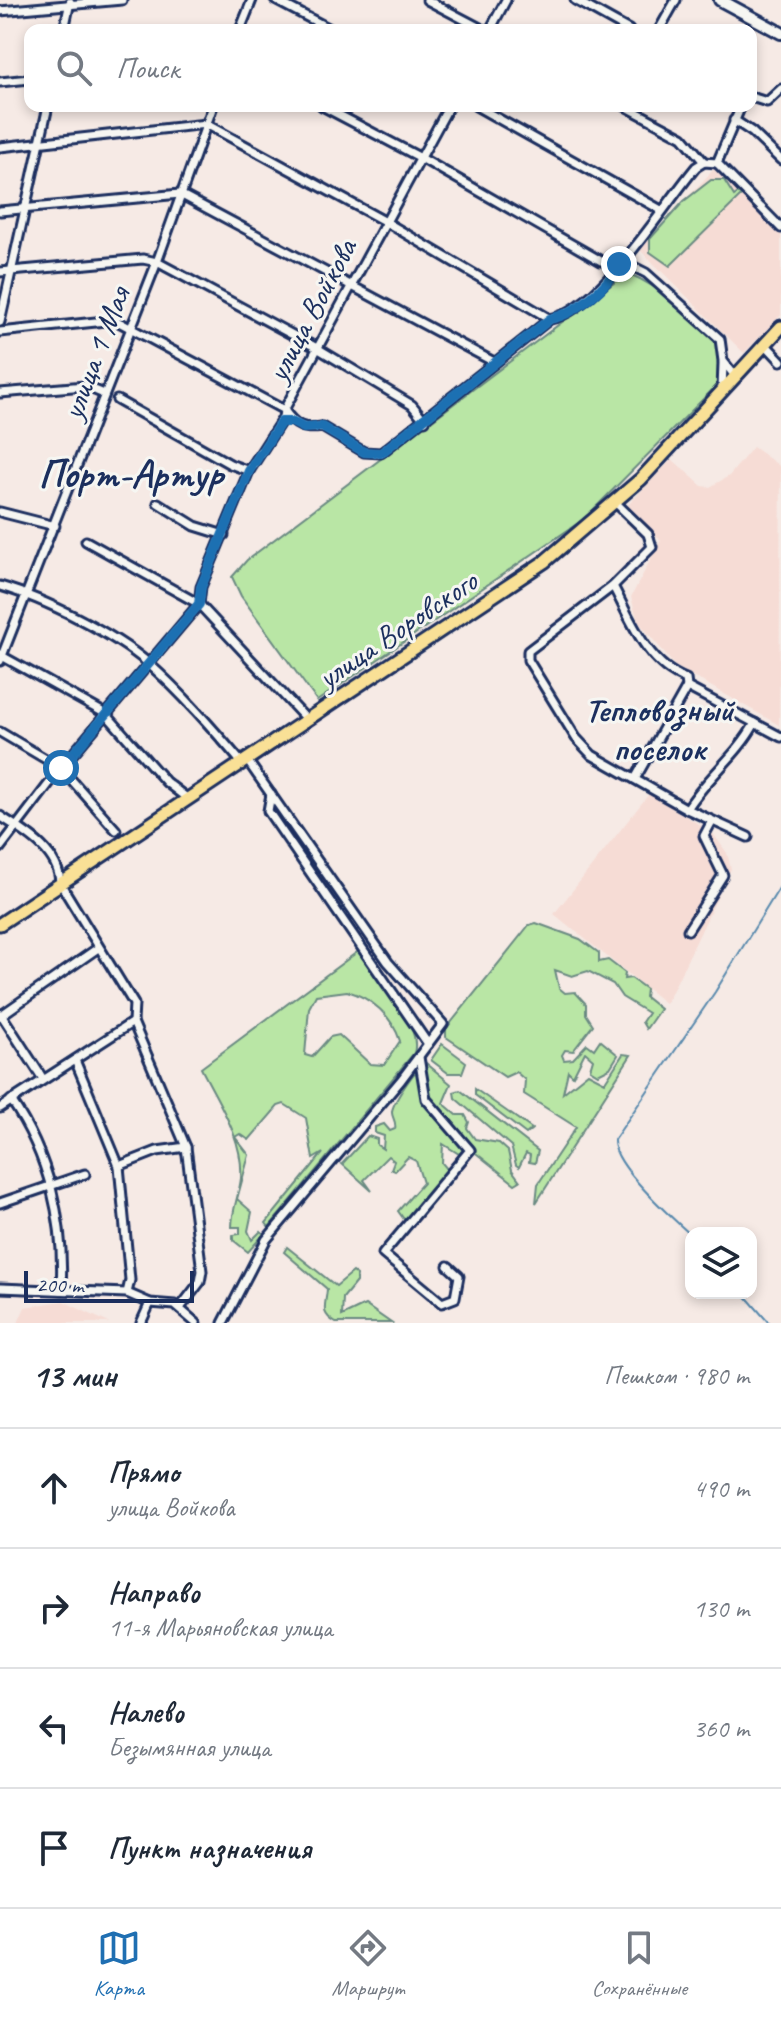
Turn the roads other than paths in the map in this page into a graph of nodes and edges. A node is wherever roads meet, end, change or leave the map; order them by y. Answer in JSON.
{"nodes":[{"id":1,"x":122,"y":0,"type":"edge"},
{"id":2,"x":252,"y":0,"type":"edge"},
{"id":3,"x":275,"y":0,"type":"edge"},
{"id":4,"x":427,"y":0,"type":"edge"},
{"id":5,"x":506,"y":0,"type":"edge"},
{"id":6,"x":575,"y":0,"type":"edge"},
{"id":7,"x":676,"y":0,"type":"edge"},
{"id":8,"x":720,"y":0,"type":"edge"},
{"id":9,"x":70,"y":2,"type":"edge"},
{"id":10,"x":0,"y":11,"type":"edge"},
{"id":11,"x":65,"y":24,"type":"edge"},
{"id":12,"x":242,"y":24,"type":"edge"},
{"id":13,"x":321,"y":24,"type":"edge"},
{"id":14,"x":475,"y":24,"type":"edge"},
{"id":15,"x":491,"y":24,"type":"edge"},
{"id":16,"x":618,"y":24,"type":"edge"},
{"id":17,"x":662,"y":24,"type":"edge"},
{"id":18,"x":781,"y":33,"type":"edge"},
{"id":19,"x":24,"y":80,"type":"edge"},
{"id":20,"x":0,"y":82,"type":"edge"},
{"id":21,"x":780,"y":91,"type":"edge"},
{"id":22,"x":757,"y":99,"type":"edge"},
{"id":23,"x":47,"y":112,"type":"edge"},
{"id":24,"x":211,"y":112,"type":"edge"},
{"id":25,"x":333,"y":112,"type":"edge"},
{"id":26,"x":446,"y":112,"type":"edge"},
{"id":27,"x":487,"y":112,"type":"edge"},
{"id":28,"x":636,"y":112,"type":"edge"},
{"id":29,"x":738,"y":112,"type":"edge"},
{"id":30,"x":734,"y":120,"type":"junction"},
{"id":31,"x":206,"y":124,"type":"junction"},
{"id":32,"x":41,"y":143,"type":"junction"},
{"id":33,"x":0,"y":147,"type":"edge"},
{"id":34,"x":421,"y":158,"type":"junction"},
{"id":35,"x":781,"y":160,"type":"edge"},
{"id":36,"x":704,"y":162,"type":"junction"},
{"id":37,"x":717,"y":163,"type":"junction"},
{"id":38,"x":180,"y":194,"type":"junction"},
{"id":39,"x":26,"y":207,"type":"junction"},
{"id":40,"x":661,"y":210,"type":"junction"},
{"id":41,"x":0,"y":211,"type":"edge"},
{"id":42,"x":386,"y":222,"type":"junction"},
{"id":43,"x":781,"y":228,"type":"edge"},
{"id":44,"x":601,"y":261,"type":"junction"},
{"id":45,"x":157,"y":262,"type":"junction"},
{"id":46,"x":619,"y":264,"type":"junction"},
{"id":47,"x":12,"y":271,"type":"junction"},
{"id":48,"x":0,"y":272,"type":"edge"},
{"id":49,"x":611,"y":279,"type":"junction"},
{"id":50,"x":352,"y":284,"type":"junction"},
{"id":51,"x":550,"y":319,"type":"junction"},
{"id":52,"x":0,"y":322,"type":"edge"},
{"id":53,"x":781,"y":327,"type":"edge"},
{"id":54,"x":131,"y":328,"type":"junction"},
{"id":55,"x":0,"y":332,"type":"edge"},
{"id":56,"x":765,"y":344,"type":"junction"},
{"id":57,"x":317,"y":348,"type":"junction"},
{"id":58,"x":723,"y":361,"type":"junction"},
{"id":59,"x":781,"y":361,"type":"edge"},
{"id":60,"x":494,"y":362,"type":"junction"},
{"id":61,"x":735,"y":376,"type":"junction"},
{"id":62,"x":722,"y":390,"type":"junction"},
{"id":63,"x":0,"y":393,"type":"edge"},
{"id":64,"x":104,"y":394,"type":"junction"},
{"id":65,"x":117,"y":400,"type":"dead end"},
{"id":66,"x":284,"y":410,"type":"junction"},
{"id":67,"x":425,"y":421,"type":"junction"},
{"id":68,"x":281,"y":422,"type":"junction"},
{"id":69,"x":292,"y":422,"type":"junction"},
{"id":70,"x":249,"y":471,"type":"junction"},
{"id":71,"x":158,"y":503,"type":"dead end"},
{"id":72,"x":616,"y":503,"type":"junction"},
{"id":73,"x":0,"y":512,"type":"edge"},
{"id":74,"x":55,"y":526,"type":"junction"},
{"id":75,"x":224,"y":535,"type":"junction"},
{"id":76,"x":86,"y":541,"type":"dead end"},
{"id":77,"x":0,"y":586,"type":"edge"},
{"id":78,"x":613,"y":586,"type":"junction"},
{"id":79,"x":27,"y":595,"type":"junction"},
{"id":80,"x":199,"y":604,"type":"junction"},
{"id":81,"x":1,"y":658,"type":"edge"},
{"id":82,"x":148,"y":663,"type":"junction"},
{"id":83,"x":687,"y":687,"type":"junction"},
{"id":84,"x":106,"y":714,"type":"junction"},
{"id":85,"x":307,"y":720,"type":"junction"},
{"id":86,"x":755,"y":723,"type":"junction"},
{"id":87,"x":0,"y":732,"type":"edge"},
{"id":88,"x":781,"y":737,"type":"edge"},
{"id":89,"x":245,"y":762,"type":"junction"},
{"id":90,"x":61,"y":768,"type":"junction"},
{"id":91,"x":635,"y":779,"type":"junction"},
{"id":92,"x":271,"y":794,"type":"junction"},
{"id":93,"x":188,"y":799,"type":"junction"},
{"id":94,"x":687,"y":809,"type":"junction"},
{"id":95,"x":0,"y":816,"type":"edge"},
{"id":96,"x":712,"y":821,"type":"junction"},
{"id":97,"x":15,"y":825,"type":"junction"},
{"id":98,"x":116,"y":830,"type":"dead end"},
{"id":99,"x":748,"y":837,"type":"dead end"},
{"id":100,"x":0,"y":848,"type":"edge"},
{"id":101,"x":60,"y":883,"type":"junction"},
{"id":102,"x":1,"y":921,"type":"edge"},
{"id":103,"x":688,"y":930,"type":"dead end"},
{"id":104,"x":98,"y":948,"type":"junction"},
{"id":105,"x":1,"y":1014,"type":"edge"},
{"id":106,"x":133,"y":1022,"type":"junction"},
{"id":107,"x":428,"y":1044,"type":"junction"},
{"id":108,"x":419,"y":1057,"type":"junction"},
{"id":109,"x":75,"y":1060,"type":"junction"},
{"id":110,"x":43,"y":1079,"type":"junction"},
{"id":111,"x":11,"y":1100,"type":"junction"},
{"id":112,"x":0,"y":1108,"type":"edge"},
{"id":113,"x":186,"y":1147,"type":"junction"},
{"id":114,"x":119,"y":1166,"type":"junction"},
{"id":115,"x":85,"y":1174,"type":"dead end"},
{"id":116,"x":51,"y":1185,"type":"junction"},
{"id":117,"x":0,"y":1203,"type":"edge"},
{"id":118,"x":448,"y":1266,"type":"dead end"},
{"id":119,"x":0,"y":1288,"type":"edge"},
{"id":120,"x":61,"y":1290,"type":"junction"},
{"id":121,"x":127,"y":1293,"type":"junction"},
{"id":122,"x":150,"y":1303,"type":"junction"},
{"id":123,"x":180,"y":1308,"type":"junction"},
{"id":124,"x":141,"y":1323,"type":"edge"},
{"id":125,"x":196,"y":1323,"type":"edge"},
{"id":126,"x":223,"y":1323,"type":"edge"}],
"edges":[{"from":1,"to":9,"type":"street"},
{"from":2,"to":12,"type":"street"},
{"from":3,"to":13,"type":"street"},
{"from":4,"to":14,"type":"street"},
{"from":5,"to":15,"type":"street"},
{"from":6,"to":16,"type":"street"},
{"from":7,"to":17,"type":"street"},
{"from":8,"to":18,"type":"street"},
{"from":9,"to":10,"type":"street"},
{"from":9,"to":11,"type":"street"},
{"from":19,"to":20,"type":"street"},
{"from":21,"to":22,"type":"street"},
{"from":23,"to":32,"type":"street"},
{"from":24,"to":31,"type":"street","name":"улица 1 Мая"},
{"from":25,"to":34,"type":"street"},
{"from":26,"to":34,"type":"street","name":"улица Войкова"},
{"from":27,"to":40,"type":"street"},
{"from":28,"to":36,"type":"street"},
{"from":29,"to":30,"type":"street"},
{"from":30,"to":35,"type":"street"},
{"from":30,"to":37,"type":"street"},
{"from":31,"to":32,"type":"street"},
{"from":31,"to":38,"type":"street","name":"улица 1 Мая"},
{"from":31,"to":42,"type":"street"},
{"from":32,"to":33,"type":"street"},
{"from":32,"to":39,"type":"street"},
{"from":34,"to":42,"type":"street","name":"улица Войкова"},
{"from":34,"to":44,"type":"street"},
{"from":36,"to":37,"type":"street"},
{"from":36,"to":40,"type":"street"},
{"from":37,"to":43,"type":"street"},
{"from":38,"to":39,"type":"street"},
{"from":38,"to":45,"type":"street","name":"улица 1 Мая"},
{"from":38,"to":50,"type":"street"},
{"from":39,"to":41,"type":"street"},
{"from":39,"to":47,"type":"street"},
{"from":40,"to":46,"type":"street"},
{"from":42,"to":50,"type":"street","name":"улица Войкова"},
{"from":42,"to":51,"type":"street"},
{"from":44,"to":46,"type":"street"},
{"from":44,"to":49,"type":"street"},
{"from":45,"to":47,"type":"street"},
{"from":45,"to":54,"type":"street","name":"улица 1 Мая"},
{"from":45,"to":57,"type":"street"},
{"from":46,"to":49,"type":"street"},
{"from":46,"to":58,"type":"street"},
{"from":47,"to":48,"type":"street"},
{"from":47,"to":52,"type":"street"},
{"from":49,"to":51,"type":"street"},
{"from":50,"to":57,"type":"street","name":"улица Войкова"},
{"from":50,"to":60,"type":"street"},
{"from":51,"to":60,"type":"street"},
{"from":53,"to":56,"type":"main road","name":"улица Воровского"},
{"from":54,"to":55,"type":"street"},
{"from":54,"to":64,"type":"street","name":"улица 1 Мая"},
{"from":54,"to":66,"type":"street"},
{"from":56,"to":59,"type":"street"},
{"from":56,"to":61,"type":"main road","name":"улица Воровского"},
{"from":57,"to":66,"type":"street","name":"улица Войкова"},
{"from":57,"to":67,"type":"street"},
{"from":58,"to":61,"type":"street"},
{"from":58,"to":62,"type":"street"},
{"from":60,"to":67,"type":"street"},
{"from":61,"to":62,"type":"main road","name":"улица Воровского"},
{"from":62,"to":72,"type":"main road","name":"улица Воровского"},
{"from":63,"to":64,"type":"street"},
{"from":64,"to":74,"type":"street","name":"улица 1 Мая"},
{"from":65,"to":70,"type":"street"},
{"from":66,"to":68,"type":"street","name":"улица Войкова"},
{"from":66,"to":69,"type":"street"},
{"from":67,"to":69,"type":"street"},
{"from":68,"to":69,"type":"street"},
{"from":68,"to":70,"type":"street","name":"улица Войкова"},
{"from":70,"to":75,"type":"street","name":"улица Войкова"},
{"from":71,"to":75,"type":"street"},
{"from":72,"to":78,"type":"street"},
{"from":72,"to":85,"type":"main road","name":"улица Воровского"},
{"from":73,"to":74,"type":"street"},
{"from":74,"to":79,"type":"street","name":"улица 1 Мая"},
{"from":75,"to":80,"type":"street","name":"улица Войкова"},
{"from":76,"to":80,"type":"street"},
{"from":77,"to":79,"type":"street"},
{"from":78,"to":83,"type":"street"},
{"from":78,"to":91,"type":"street"},
{"from":79,"to":81,"type":"street","name":"улица 1 Мая"},
{"from":79,"to":82,"type":"street"},
{"from":80,"to":82,"type":"street","name":"улица Войкова"},
{"from":80,"to":85,"type":"street"},
{"from":81,"to":84,"type":"street"},
{"from":82,"to":84,"type":"street","name":"улица Войкова"},
{"from":82,"to":89,"type":"street"},
{"from":83,"to":86,"type":"street"},
{"from":83,"to":91,"type":"street"},
{"from":84,"to":90,"type":"street","name":"улица Войкова"},
{"from":84,"to":93,"type":"street"},
{"from":85,"to":89,"type":"main road","name":"улица Воровского"},
{"from":86,"to":88,"type":"street"},
{"from":86,"to":94,"type":"street"},
{"from":87,"to":90,"type":"street"},
{"from":89,"to":92,"type":"street"},
{"from":89,"to":93,"type":"main road","name":"улица Воровского"},
{"from":90,"to":97,"type":"street","name":"улица Войкова"},
{"from":90,"to":98,"type":"street"},
{"from":91,"to":94,"type":"street"},
{"from":92,"to":107,"type":"street"},
{"from":92,"to":107,"type":"street"},
{"from":93,"to":101,"type":"main road","name":"улица Воровского"},
{"from":94,"to":96,"type":"street"},
{"from":95,"to":97,"type":"street"},
{"from":96,"to":99,"type":"street"},
{"from":96,"to":103,"type":"street"},
{"from":97,"to":100,"type":"street","name":"улица Войкова"},
{"from":97,"to":101,"type":"street"},
{"from":101,"to":102,"type":"main road","name":"улица Воровского"},
{"from":101,"to":104,"type":"street"},
{"from":104,"to":105,"type":"street"},
{"from":104,"to":106,"type":"street"},
{"from":105,"to":110,"type":"street"},
{"from":106,"to":109,"type":"street"},
{"from":106,"to":113,"type":"street"},
{"from":107,"to":108,"type":"street"},
{"from":108,"to":118,"type":"street"},
{"from":108,"to":126,"type":"street"},
{"from":109,"to":110,"type":"street"},
{"from":109,"to":114,"type":"street"},
{"from":110,"to":111,"type":"street"},
{"from":111,"to":112,"type":"street"},
{"from":111,"to":116,"type":"street"},
{"from":113,"to":114,"type":"street"},
{"from":113,"to":123,"type":"street"},
{"from":114,"to":121,"type":"street"},
{"from":115,"to":116,"type":"street"},
{"from":116,"to":117,"type":"street"},
{"from":116,"to":120,"type":"street"},
{"from":119,"to":120,"type":"street"},
{"from":120,"to":121,"type":"street"},
{"from":121,"to":122,"type":"street"},
{"from":122,"to":123,"type":"street"},
{"from":122,"to":124,"type":"street"},
{"from":123,"to":125,"type":"street"}]}
